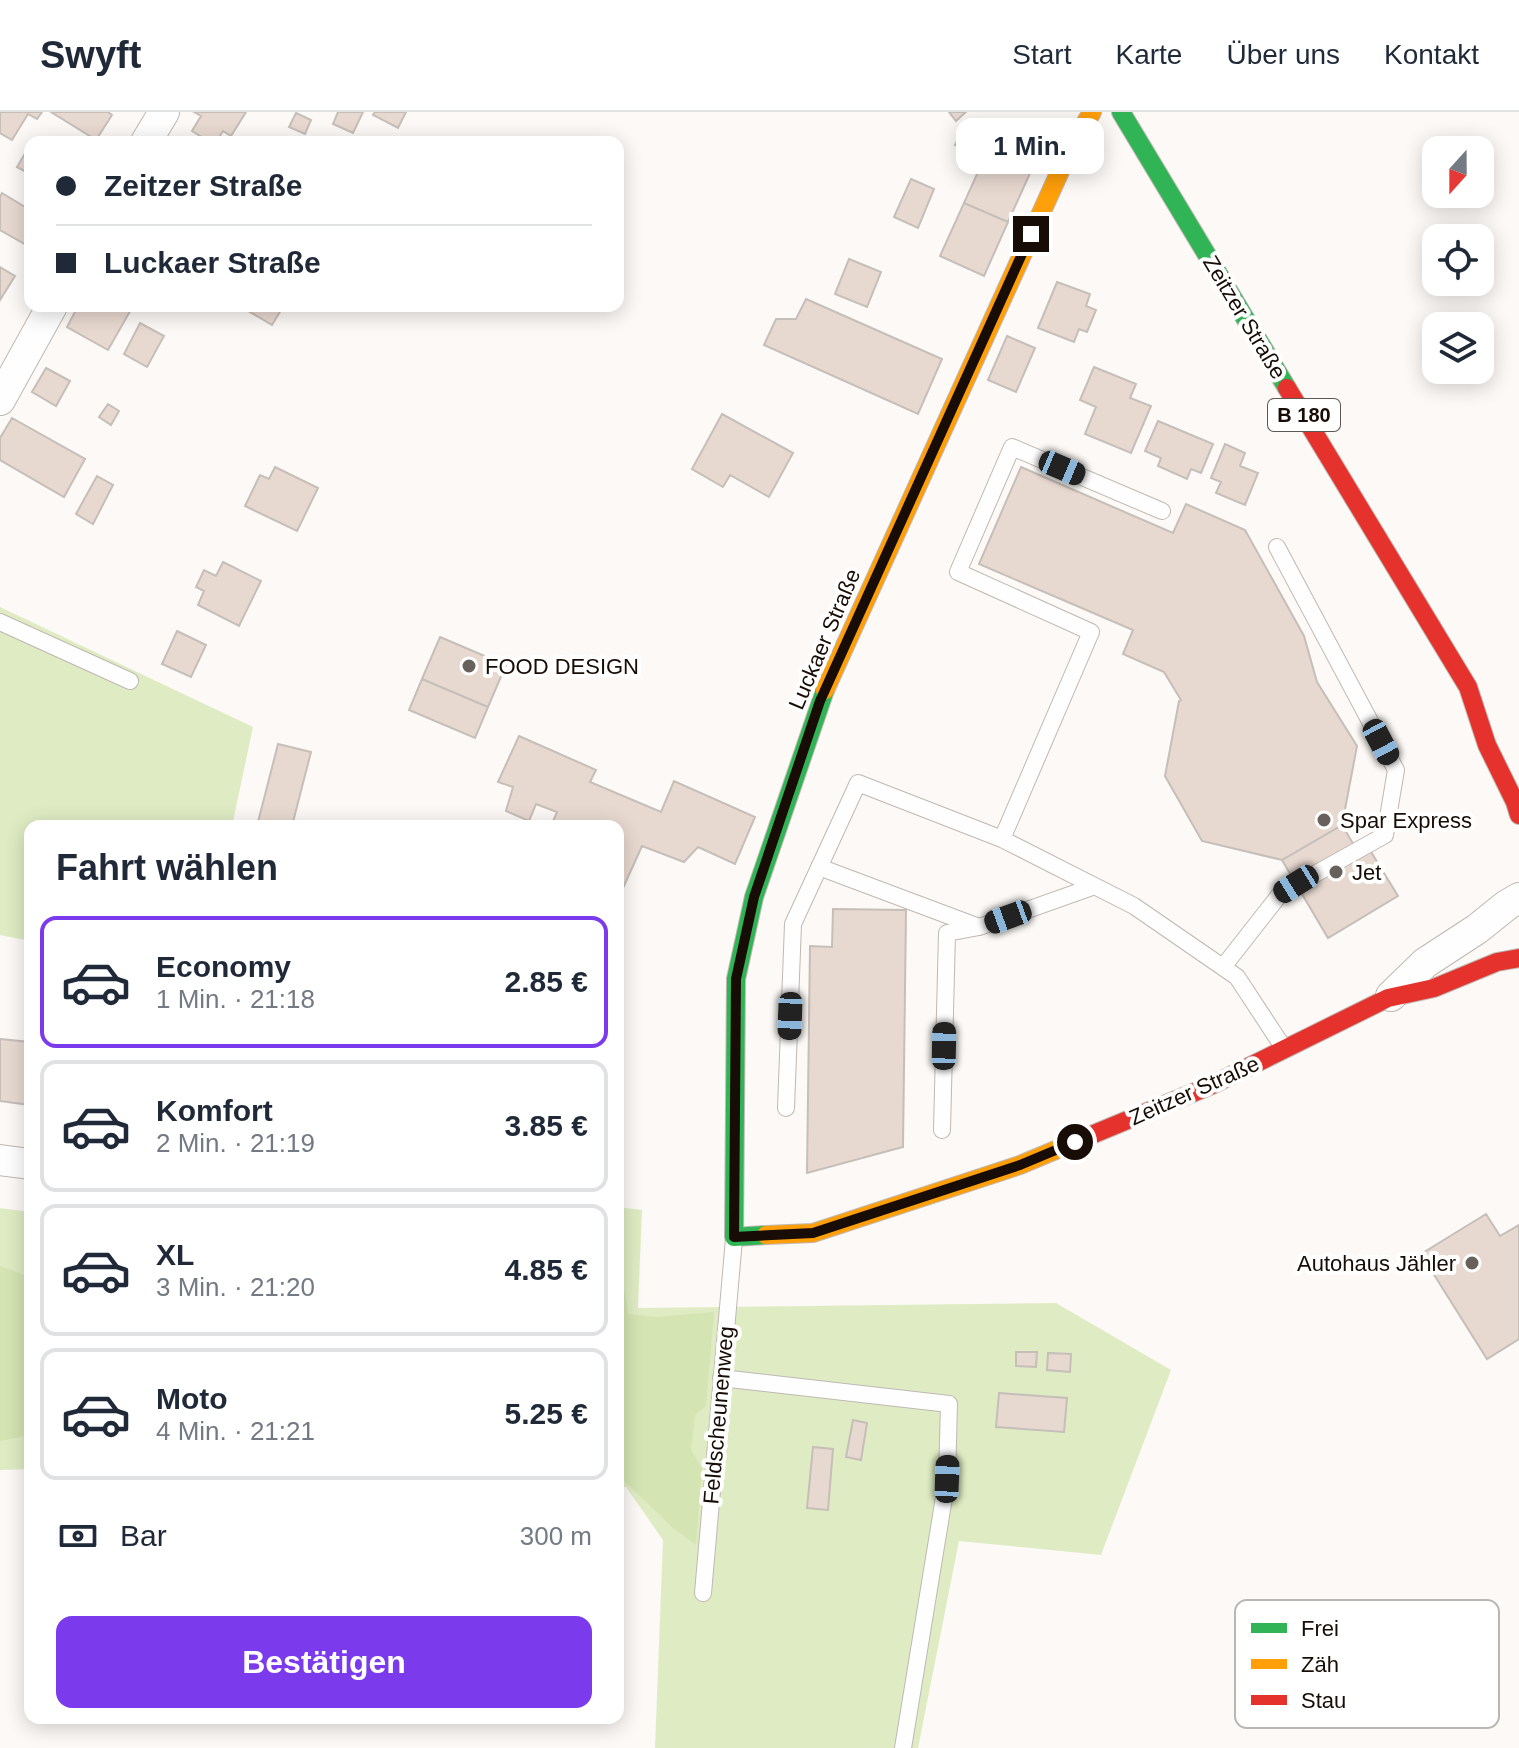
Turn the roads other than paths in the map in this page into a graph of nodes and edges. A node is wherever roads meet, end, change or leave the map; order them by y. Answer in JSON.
{"nodes":[{"id":1,"x":164,"y":112,"type":"edge"},
{"id":2,"x":1092,"y":112,"type":"edge"},
{"id":3,"x":1121,"y":112,"type":"edge"},
{"id":4,"x":150,"y":136,"type":"edge"},
{"id":5,"x":49,"y":312,"type":"edge"},
{"id":6,"x":0,"y":400,"type":"edge"},
{"id":7,"x":1162,"y":511,"type":"dead end"},
{"id":8,"x":1277,"y":547,"type":"dead end"},
{"id":9,"x":0,"y":622,"type":"edge"},
{"id":10,"x":130,"y":681,"type":"dead end"},
{"id":11,"x":1468,"y":687,"type":"junction"},
{"id":12,"x":1494,"y":712,"type":"dead end"},
{"id":13,"x":1519,"y":815,"type":"edge"},
{"id":14,"x":1002,"y":839,"type":"junction"},
{"id":15,"x":819,"y":867,"type":"junction"},
{"id":16,"x":1095,"y":886,"type":"junction"},
{"id":17,"x":1519,"y":898,"type":"edge"},
{"id":18,"x":979,"y":927,"type":"junction"},
{"id":19,"x":1519,"y":958,"type":"edge"},
{"id":20,"x":1223,"y":967,"type":"junction"},
{"id":21,"x":1388,"y":998,"type":"junction"},
{"id":22,"x":1284,"y":1048,"type":"junction"},
{"id":23,"x":786,"y":1108,"type":"dead end"},
{"id":24,"x":942,"y":1130,"type":"dead end"},
{"id":25,"x":0,"y":1160,"type":"edge"},
{"id":26,"x":24,"y":1163,"type":"edge"},
{"id":27,"x":734,"y":1237,"type":"junction"},
{"id":28,"x":721,"y":1378,"type":"junction"},
{"id":29,"x":703,"y":1593,"type":"dead end"},
{"id":30,"x":903,"y":1748,"type":"edge"}],
"edges":[{"from":1,"to":4,"type":"street"},
{"from":2,"to":27,"type":"street","name":"Luckaer Straße"},
{"from":3,"to":11,"type":"street","name":"Zeitzer Straße","number":"B 180"},
{"from":5,"to":6,"type":"street"},
{"from":7,"to":14,"type":"lane"},
{"from":8,"to":20,"type":"lane"},
{"from":9,"to":10,"type":"lane"},
{"from":11,"to":12,"type":"street","name":"Zeitzer Straße","number":"B 180"},
{"from":11,"to":13,"type":"street","name":"Zeitzer Straße","number":"B 180"},
{"from":14,"to":15,"type":"lane"},
{"from":14,"to":16,"type":"lane"},
{"from":15,"to":18,"type":"lane"},
{"from":15,"to":23,"type":"lane"},
{"from":16,"to":18,"type":"lane"},
{"from":16,"to":20,"type":"lane"},
{"from":17,"to":21,"type":"street","name":"Zeitzer Straße"},
{"from":18,"to":24,"type":"lane"},
{"from":19,"to":21,"type":"street","name":"Zeitzer Straße"},
{"from":20,"to":22,"type":"lane"},
{"from":21,"to":22,"type":"street","name":"Zeitzer Straße"},
{"from":22,"to":27,"type":"street","name":"Zeitzer Straße"},
{"from":25,"to":26,"type":"street"},
{"from":27,"to":28,"type":"lane","name":"Feldscheunenweg"},
{"from":28,"to":29,"type":"lane","name":"Feldscheunenweg"},
{"from":28,"to":30,"type":"lane"}]}
